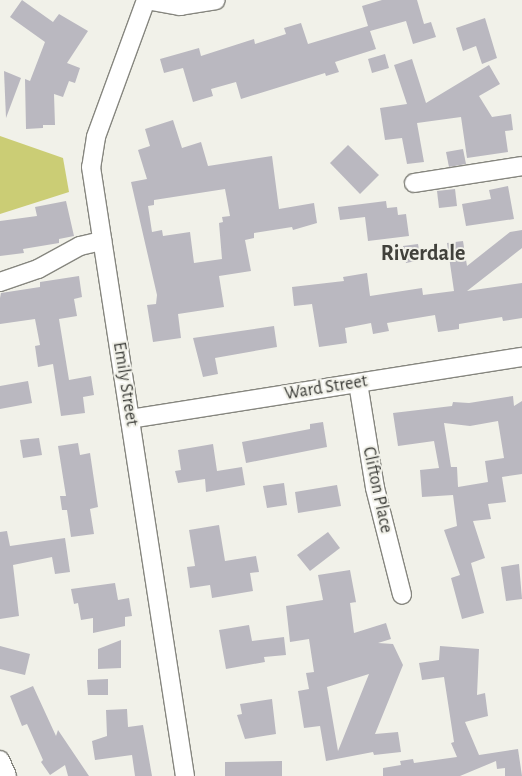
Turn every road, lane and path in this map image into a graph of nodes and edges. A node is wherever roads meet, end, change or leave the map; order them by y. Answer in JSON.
{"nodes":[{"id":1,"x":146,"y":0,"type":"edge"},
{"id":2,"x":216,"y":0,"type":"edge"},
{"id":3,"x":522,"y":166,"type":"edge"},
{"id":4,"x":414,"y":183,"type":"dead end"},
{"id":5,"x":102,"y":241,"type":"junction"},
{"id":6,"x":0,"y":282,"type":"edge"},
{"id":7,"x":522,"y":357,"type":"edge"},
{"id":8,"x":358,"y":383,"type":"junction"},
{"id":9,"x":130,"y":419,"type":"junction"},
{"id":10,"x":402,"y":596,"type":"dead end"},
{"id":11,"x":0,"y":760,"type":"edge"},
{"id":12,"x":7,"y":776,"type":"edge"},
{"id":13,"x":185,"y":776,"type":"edge"}],
"edges":[{"from":1,"to":2,"type":"street"},
{"from":1,"to":5,"type":"street","name":"Emily Street"},
{"from":3,"to":4,"type":"street"},
{"from":5,"to":6,"type":"street"},
{"from":5,"to":9,"type":"street","name":"Emily Street"},
{"from":7,"to":8,"type":"street","name":"Ward Street"},
{"from":8,"to":9,"type":"street","name":"Ward Street"},
{"from":8,"to":10,"type":"street","name":"Clifton Place"},
{"from":9,"to":13,"type":"street","name":"Emily Street"},
{"from":11,"to":12,"type":"street"}]}
